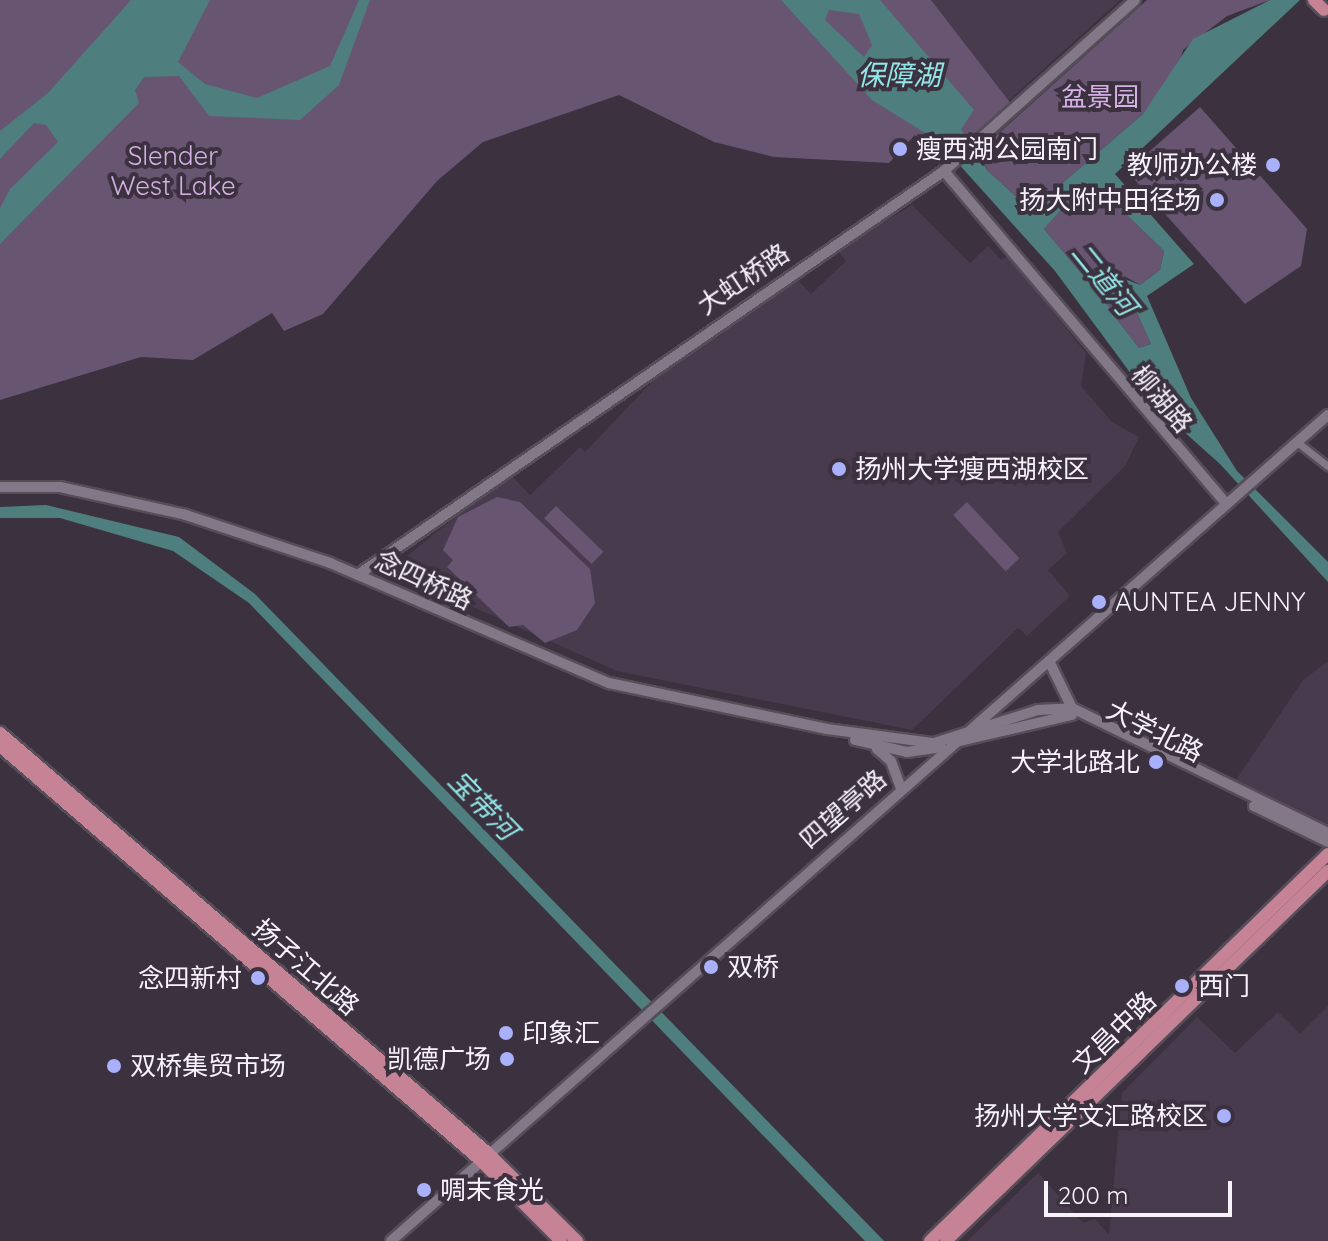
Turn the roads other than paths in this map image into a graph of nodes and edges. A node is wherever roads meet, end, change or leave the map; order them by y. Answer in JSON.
{"nodes":[{"id":1,"x":1135,"y":0,"type":"edge"},
{"id":2,"x":948,"y":168,"type":"junction"},
{"id":3,"x":1328,"y":415,"type":"edge"},
{"id":4,"x":1297,"y":442,"type":"junction"},
{"id":5,"x":1328,"y":466,"type":"edge"},
{"id":6,"x":0,"y":487,"type":"edge"},
{"id":7,"x":1226,"y":504,"type":"junction"},
{"id":8,"x":359,"y":574,"type":"junction"},
{"id":9,"x":1049,"y":661,"type":"junction"},
{"id":10,"x":1072,"y":708,"type":"junction"},
{"id":11,"x":827,"y":729,"type":"junction"},
{"id":12,"x":968,"y":731,"type":"junction"},
{"id":13,"x":0,"y":733,"type":"edge"},
{"id":14,"x":953,"y":743,"type":"junction"},
{"id":15,"x":0,"y":746,"type":"edge"},
{"id":16,"x":875,"y":748,"type":"junction"},
{"id":17,"x":901,"y":788,"type":"junction"},
{"id":18,"x":1328,"y":833,"type":"edge"},
{"id":19,"x":1328,"y":842,"type":"edge"},
{"id":20,"x":1328,"y":854,"type":"edge"},
{"id":21,"x":1328,"y":871,"type":"edge"},
{"id":22,"x":483,"y":1156,"type":"junction"},
{"id":23,"x":391,"y":1241,"type":"edge"},
{"id":24,"x":561,"y":1241,"type":"edge"},
{"id":25,"x":577,"y":1241,"type":"edge"},
{"id":26,"x":930,"y":1241,"type":"edge"},
{"id":27,"x":946,"y":1241,"type":"edge"}],
"edges":[{"from":1,"to":2,"type":"street","name":"大虹桥路"},
{"from":2,"to":7,"type":"street","name":"柳湖路"},
{"from":2,"to":8,"type":"street","name":"大虹桥路"},
{"from":3,"to":4,"type":"street","name":"四望亭路"},
{"from":4,"to":5,"type":"street"},
{"from":4,"to":7,"type":"street","name":"四望亭路"},
{"from":6,"to":8,"type":"street","name":"念四桥路"},
{"from":7,"to":9,"type":"street","name":"四望亭路"},
{"from":8,"to":11,"type":"street","name":"念四桥路"},
{"from":9,"to":10,"type":"street"},
{"from":9,"to":12,"type":"street","name":"四望亭路"},
{"from":10,"to":12,"type":"street","name":"大学北路"},
{"from":10,"to":18,"type":"street","name":"大学北路"},
{"from":11,"to":12,"type":"street","name":"念四桥路"},
{"from":11,"to":16,"type":"street","name":"念四桥路"},
{"from":12,"to":14,"type":"street","name":"四望亭路"},
{"from":13,"to":22,"type":"main road","name":"扬子江北路"},
{"from":14,"to":16,"type":"street","name":"念四桥路"},
{"from":14,"to":17,"type":"street","name":"四望亭路"},
{"from":14,"to":19,"type":"street","name":"大学北路"},
{"from":15,"to":22,"type":"main road","name":"扬子江北路"},
{"from":16,"to":17,"type":"street"},
{"from":17,"to":22,"type":"street","name":"四望亭路"},
{"from":20,"to":26,"type":"main road","name":"文昌中路"},
{"from":21,"to":27,"type":"main road","name":"文昌中路"},
{"from":22,"to":23,"type":"street","name":"四望亭路"},
{"from":22,"to":24,"type":"main road","name":"扬子江北路"},
{"from":22,"to":25,"type":"main road","name":"扬子江北路"}]}
